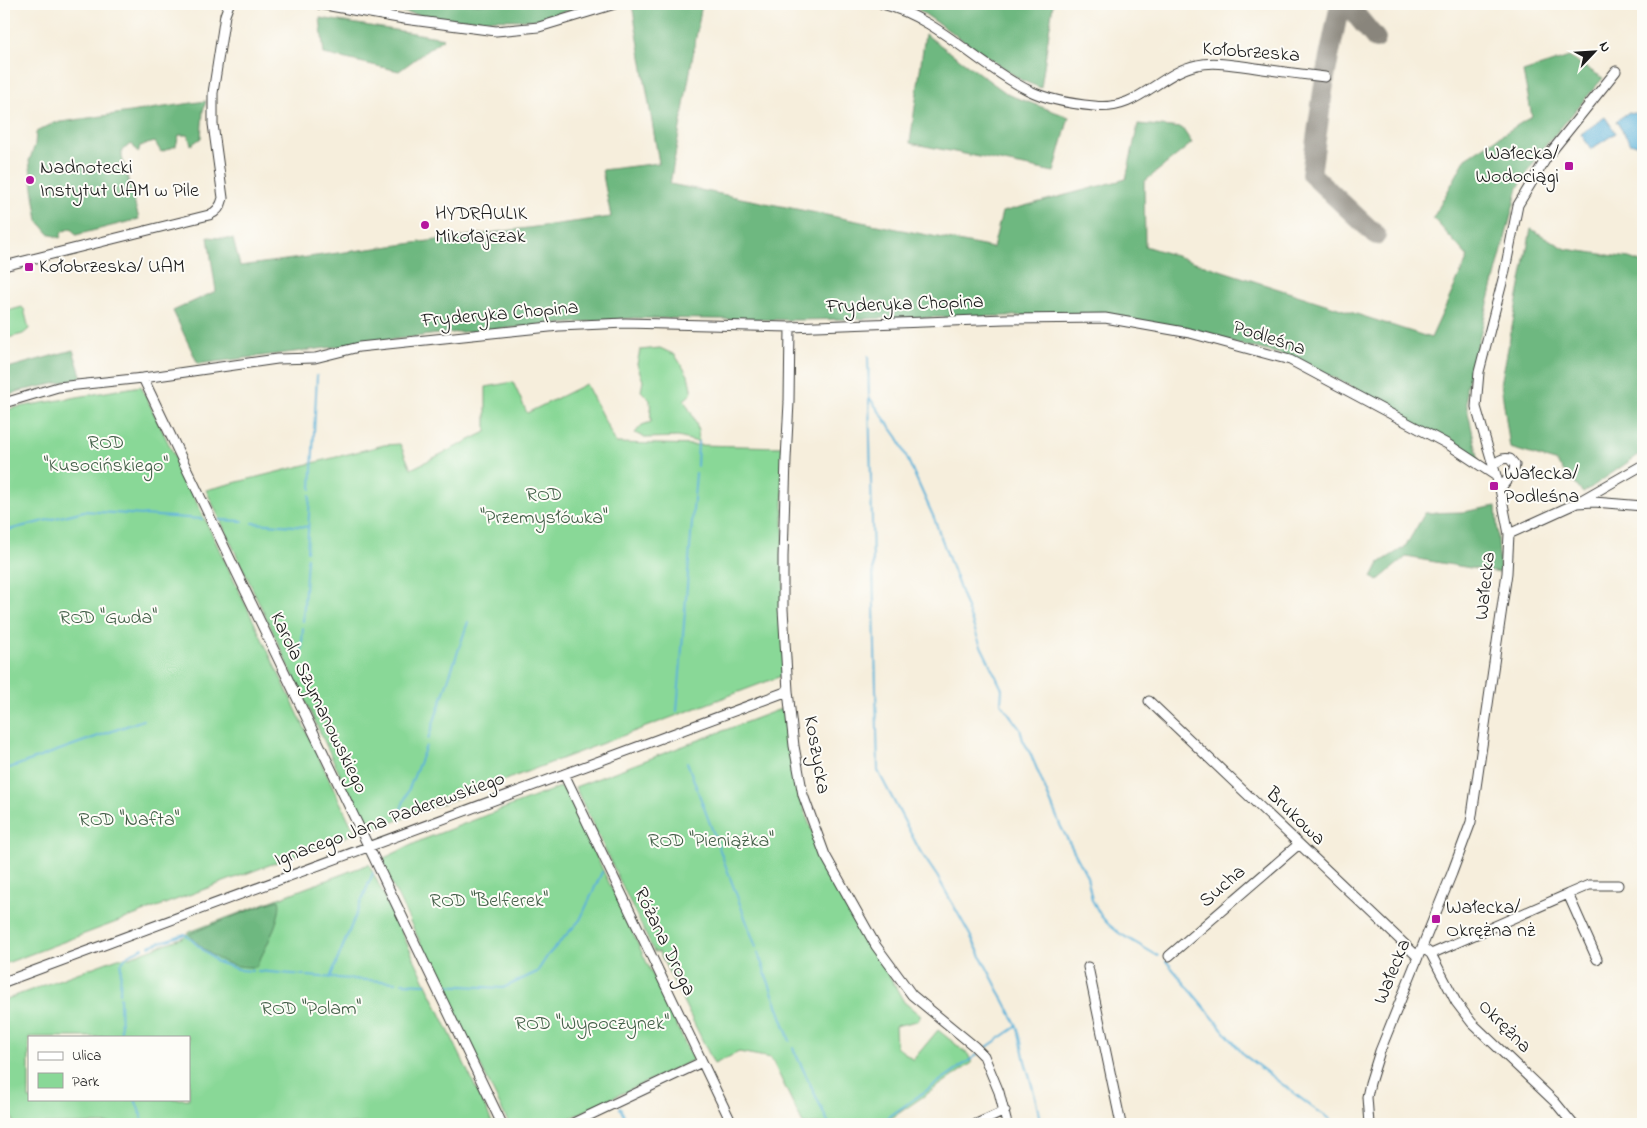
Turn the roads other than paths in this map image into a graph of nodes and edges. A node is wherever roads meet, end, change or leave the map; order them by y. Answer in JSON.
{"nodes":[{"id":1,"x":229,"y":4,"type":"edge"},
{"id":2,"x":319,"y":4,"type":"edge"},
{"id":3,"x":615,"y":4,"type":"edge"},
{"id":4,"x":882,"y":4,"type":"edge"},
{"id":5,"x":1616,"y":71,"type":"dead end"},
{"id":6,"x":1325,"y":77,"type":"dead end"},
{"id":7,"x":4,"y":266,"type":"edge"},
{"id":8,"x":1005,"y":319,"type":"joint"},
{"id":9,"x":790,"y":327,"type":"junction"},
{"id":10,"x":143,"y":378,"type":"junction"},
{"id":11,"x":4,"y":403,"type":"edge"},
{"id":12,"x":1643,"y":465,"type":"edge"},
{"id":13,"x":1493,"y":466,"type":"junction"},
{"id":14,"x":1496,"y":476,"type":"junction"},
{"id":15,"x":1500,"y":488,"type":"junction"},
{"id":16,"x":1577,"y":503,"type":"junction"},
{"id":17,"x":1643,"y":506,"type":"edge"},
{"id":18,"x":1509,"y":534,"type":"junction"},
{"id":19,"x":788,"y":691,"type":"junction"},
{"id":20,"x":1149,"y":701,"type":"dead end"},
{"id":21,"x":564,"y":774,"type":"junction"},
{"id":22,"x":1299,"y":844,"type":"junction"},
{"id":23,"x":367,"y":846,"type":"junction"},
{"id":24,"x":1618,"y":885,"type":"dead end"},
{"id":25,"x":1568,"y":894,"type":"junction"},
{"id":26,"x":1422,"y":947,"type":"junction"},
{"id":27,"x":1431,"y":954,"type":"junction"},
{"id":28,"x":1169,"y":956,"type":"dead end"},
{"id":29,"x":1418,"y":957,"type":"junction"},
{"id":30,"x":1597,"y":959,"type":"dead end"},
{"id":31,"x":1088,"y":967,"type":"dead end"},
{"id":32,"x":4,"y":982,"type":"edge"},
{"id":33,"x":702,"y":1062,"type":"junction"},
{"id":34,"x":1005,"y":1111,"type":"junction"},
{"id":35,"x":502,"y":1124,"type":"edge"},
{"id":36,"x":571,"y":1124,"type":"edge"},
{"id":37,"x":732,"y":1124,"type":"edge"},
{"id":38,"x":976,"y":1124,"type":"edge"},
{"id":39,"x":1007,"y":1124,"type":"edge"},
{"id":40,"x":1121,"y":1124,"type":"edge"},
{"id":41,"x":1369,"y":1124,"type":"edge"},
{"id":42,"x":1573,"y":1124,"type":"edge"}],
"edges":[{"from":1,"to":7,"type":"street"},
{"from":2,"to":3,"type":"street"},
{"from":4,"to":6,"type":"street","name":"Kołobrzeska"},
{"from":5,"to":13,"type":"street","name":"Wałecka"},
{"from":8,"to":9,"type":"street","name":"Fryderyka Chopina"},
{"from":8,"to":14,"type":"street","name":"Podleśna"},
{"from":9,"to":10,"type":"street","name":"Fryderyka Chopina"},
{"from":9,"to":19,"type":"street","name":"Koszycka"},
{"from":10,"to":11,"type":"street","name":"Fryderyka Chopina"},
{"from":10,"to":23,"type":"street","name":"Karola Szymanowskiego"},
{"from":12,"to":16,"type":"street"},
{"from":13,"to":14,"type":"street","name":"Wałecka"},
{"from":13,"to":15,"type":"street"},
{"from":14,"to":15,"type":"street","name":"Wałecka"},
{"from":15,"to":18,"type":"street","name":"Wałecka"},
{"from":16,"to":17,"type":"street"},
{"from":16,"to":18,"type":"street"},
{"from":18,"to":26,"type":"street","name":"Wałecka"},
{"from":19,"to":21,"type":"street","name":"Ignacego Jana Paderewskiego"},
{"from":19,"to":34,"type":"street","name":"Koszycka"},
{"from":20,"to":22,"type":"street","name":"Brukowa"},
{"from":21,"to":23,"type":"street","name":"Ignacego Jana Paderewskiego"},
{"from":21,"to":33,"type":"street","name":"Różana Droga"},
{"from":22,"to":28,"type":"street","name":"Sucha"},
{"from":22,"to":29,"type":"street","name":"Brukowa"},
{"from":23,"to":32,"type":"street","name":"Ignacego Jana Paderewskiego"},
{"from":23,"to":35,"type":"street","name":"Karola Szymanowskiego"},
{"from":24,"to":25,"type":"street"},
{"from":25,"to":27,"type":"street"},
{"from":25,"to":30,"type":"street"},
{"from":26,"to":27,"type":"street","name":"Okrężna"},
{"from":26,"to":29,"type":"street","name":"Wałecka"},
{"from":27,"to":42,"type":"street","name":"Okrężna"},
{"from":29,"to":41,"type":"street","name":"Wałecka"},
{"from":31,"to":40,"type":"street"},
{"from":33,"to":36,"type":"street"},
{"from":33,"to":37,"type":"street","name":"Różana Droga"},
{"from":34,"to":38,"type":"street"},
{"from":34,"to":39,"type":"street","name":"Koszycka"}]}
